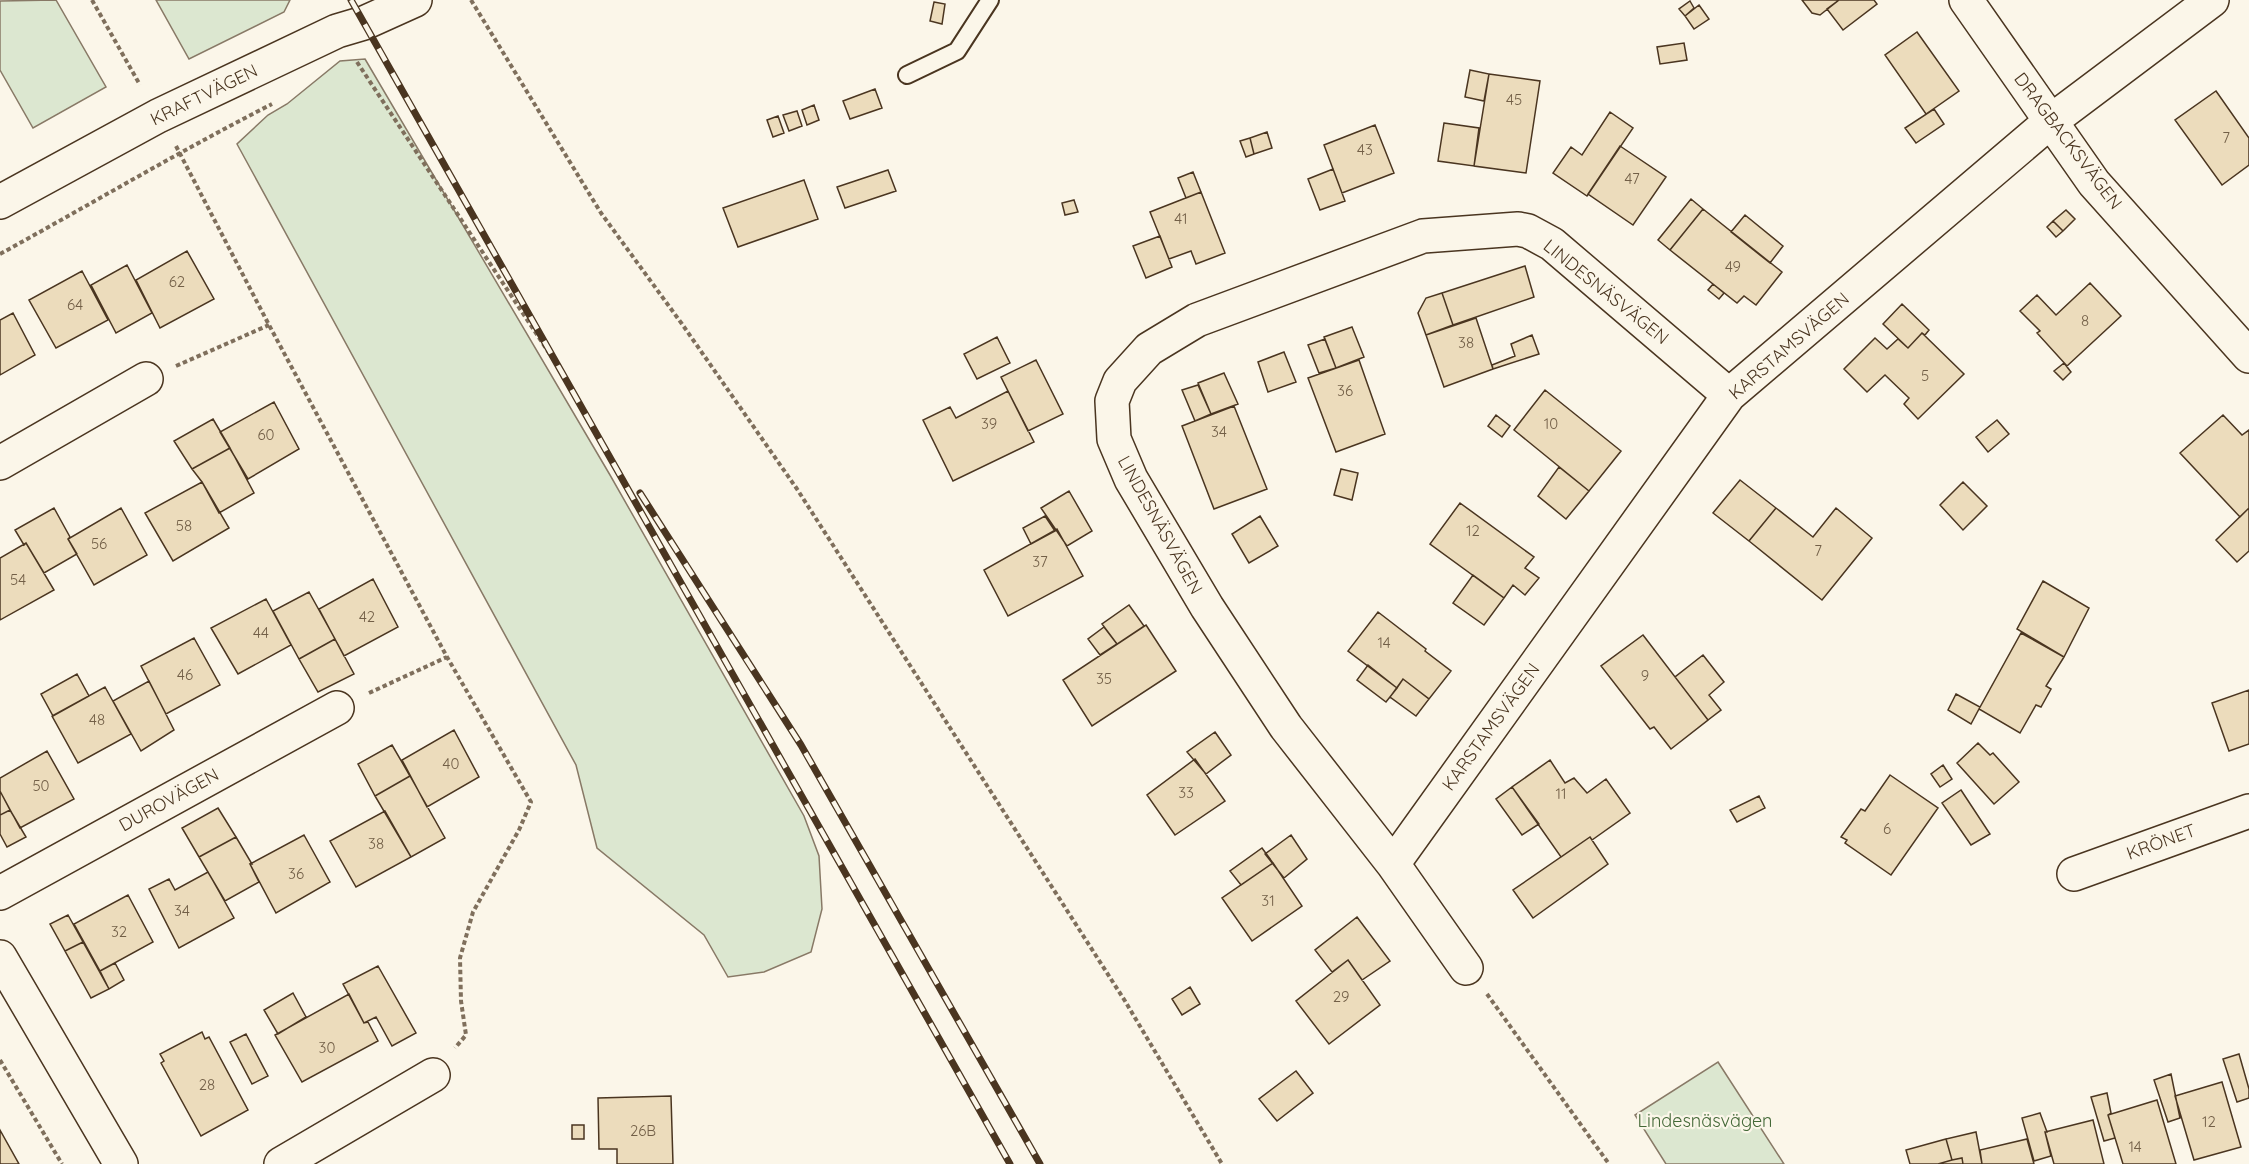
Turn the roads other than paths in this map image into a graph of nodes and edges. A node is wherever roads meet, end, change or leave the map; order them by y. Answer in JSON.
{"nodes":[{"id":1,"x":415,"y":0,"type":"edge"},
{"id":2,"x":990,"y":0,"type":"edge"},
{"id":3,"x":1966,"y":0,"type":"edge"},
{"id":4,"x":2212,"y":0,"type":"edge"},
{"id":5,"x":907,"y":75,"type":"dead end"},
{"id":6,"x":2050,"y":121,"type":"junction"},
{"id":7,"x":0,"y":202,"type":"edge"},
{"id":8,"x":2249,"y":356,"type":"edge"},
{"id":9,"x":146,"y":379,"type":"road end"},
{"id":10,"x":1729,"y":395,"type":"junction"},
{"id":11,"x":0,"y":463,"type":"edge"},
{"id":12,"x":338,"y":708,"type":"road end"},
{"id":13,"x":2249,"y":811,"type":"edge"},
{"id":14,"x":1393,"y":864,"type":"junction"},
{"id":15,"x":2074,"y":874,"type":"dead end"},
{"id":16,"x":0,"y":892,"type":"edge"},
{"id":17,"x":0,"y":957,"type":"edge"},
{"id":18,"x":1466,"y":968,"type":"road end"},
{"id":19,"x":433,"y":1075,"type":"road end"},
{"id":20,"x":121,"y":1164,"type":"edge"},
{"id":21,"x":281,"y":1164,"type":"edge"}],
"edges":[{"from":1,"to":7,"type":"street","name":"KRAFTVÄGEN"},
{"from":2,"to":5,"type":"lane"},
{"from":3,"to":6,"type":"street","name":"DRAGBACKSVÄGEN"},
{"from":4,"to":6,"type":"street","name":"KARSTAMSVÄGEN"},
{"from":6,"to":8,"type":"street","name":"DRAGBACKSVÄGEN"},
{"from":6,"to":10,"type":"street","name":"KARSTAMSVÄGEN"},
{"from":9,"to":11,"type":"street"},
{"from":10,"to":14,"type":"street","name":"KARSTAMSVÄGEN"},
{"from":10,"to":14,"type":"street","name":"LINDESNÄSVÄGEN"},
{"from":12,"to":16,"type":"street","name":"DUROVÄGEN"},
{"from":13,"to":15,"type":"street","name":"KRÖNET"},
{"from":14,"to":18,"type":"street","name":"LINDESNÄSVÄGEN"},
{"from":17,"to":20,"type":"street"},
{"from":19,"to":21,"type":"street"}]}
